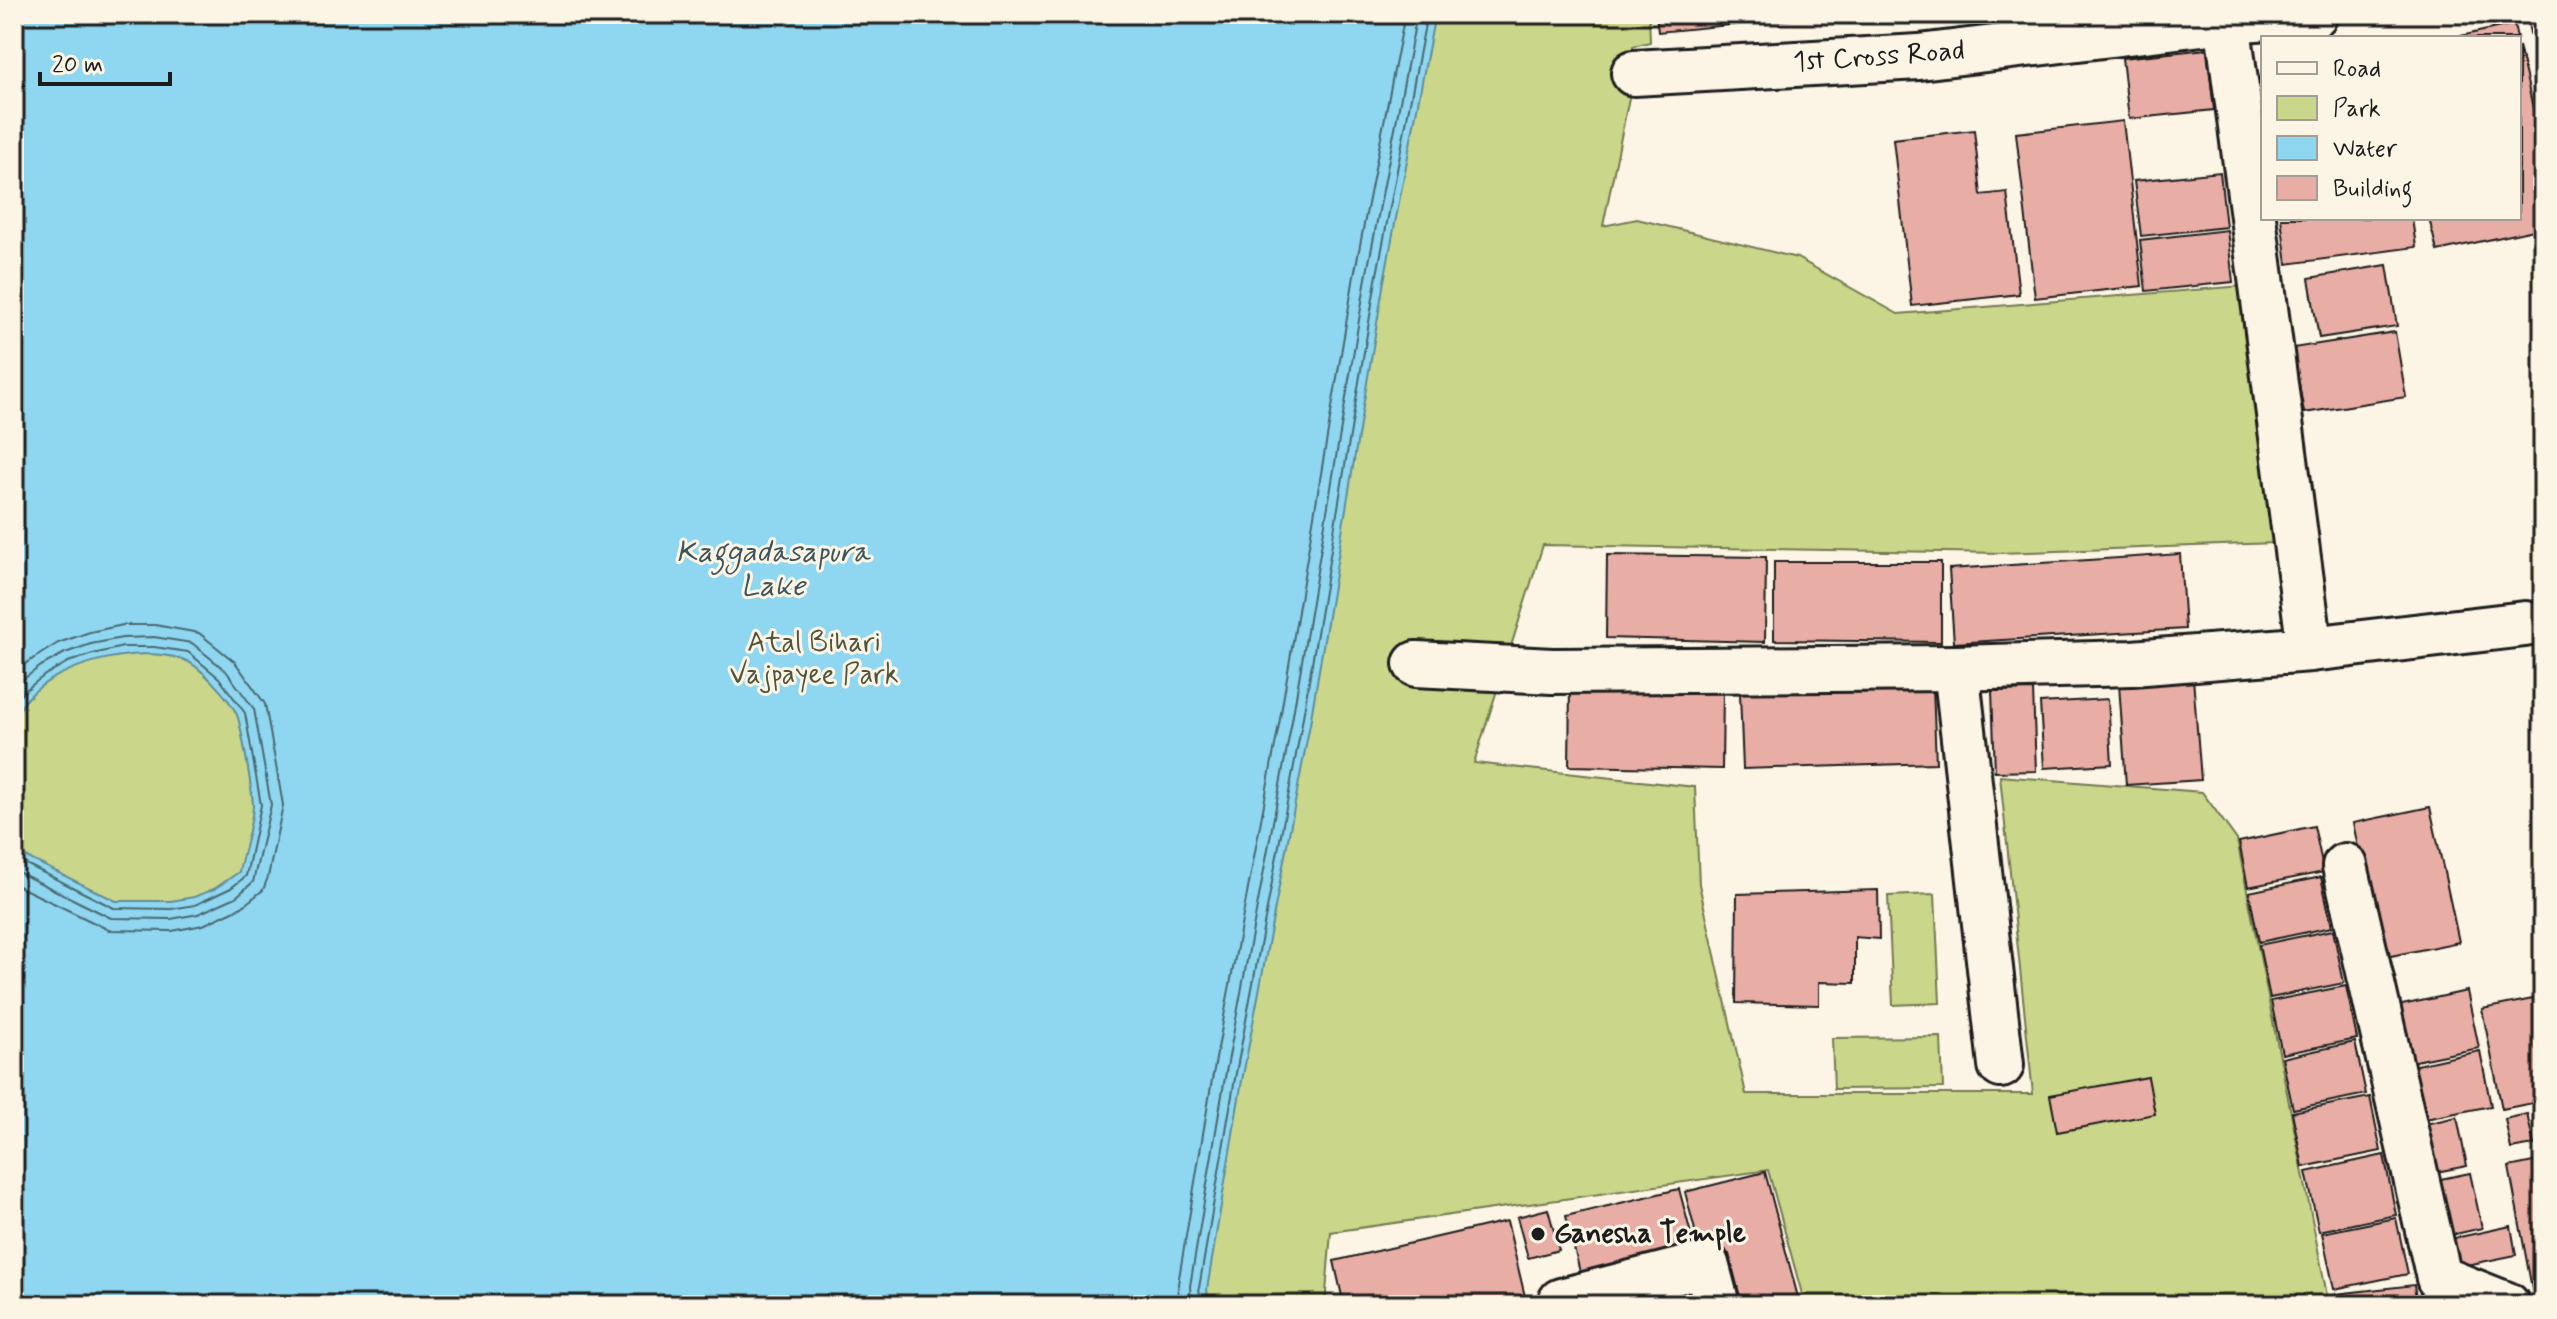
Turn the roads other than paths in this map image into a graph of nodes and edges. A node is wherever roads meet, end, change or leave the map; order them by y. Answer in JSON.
{"nodes":[{"id":1,"x":2315,"y":14,"type":"edge"},
{"id":2,"x":2227,"y":20,"type":"junction"},
{"id":3,"x":2010,"y":30,"type":"edge"},
{"id":4,"x":1634,"y":73,"type":"dead end"},
{"id":5,"x":2525,"y":624,"type":"dead end"},
{"id":6,"x":2310,"y":649,"type":"junction"},
{"id":7,"x":1416,"y":664,"type":"dead end"},
{"id":8,"x":1956,"y":668,"type":"junction"},
{"id":9,"x":2345,"y":866,"type":"dead end"},
{"id":10,"x":2001,"y":1065,"type":"dead end"},
{"id":11,"x":1562,"y":1305,"type":"edge"},
{"id":12,"x":1717,"y":1305,"type":"edge"},
{"id":13,"x":2507,"y":1305,"type":"edge"}],
"edges":[{"from":1,"to":2,"type":"street","name":"1st Cross Road"},
{"from":2,"to":3,"type":"street","name":"1st Cross Road"},
{"from":2,"to":6,"type":"street"},
{"from":3,"to":4,"type":"street","name":"1st Cross Road"},
{"from":5,"to":6,"type":"street"},
{"from":6,"to":8,"type":"street"},
{"from":7,"to":8,"type":"street"},
{"from":8,"to":10,"type":"street"},
{"from":9,"to":13,"type":"street"},
{"from":11,"to":12,"type":"street"}]}
